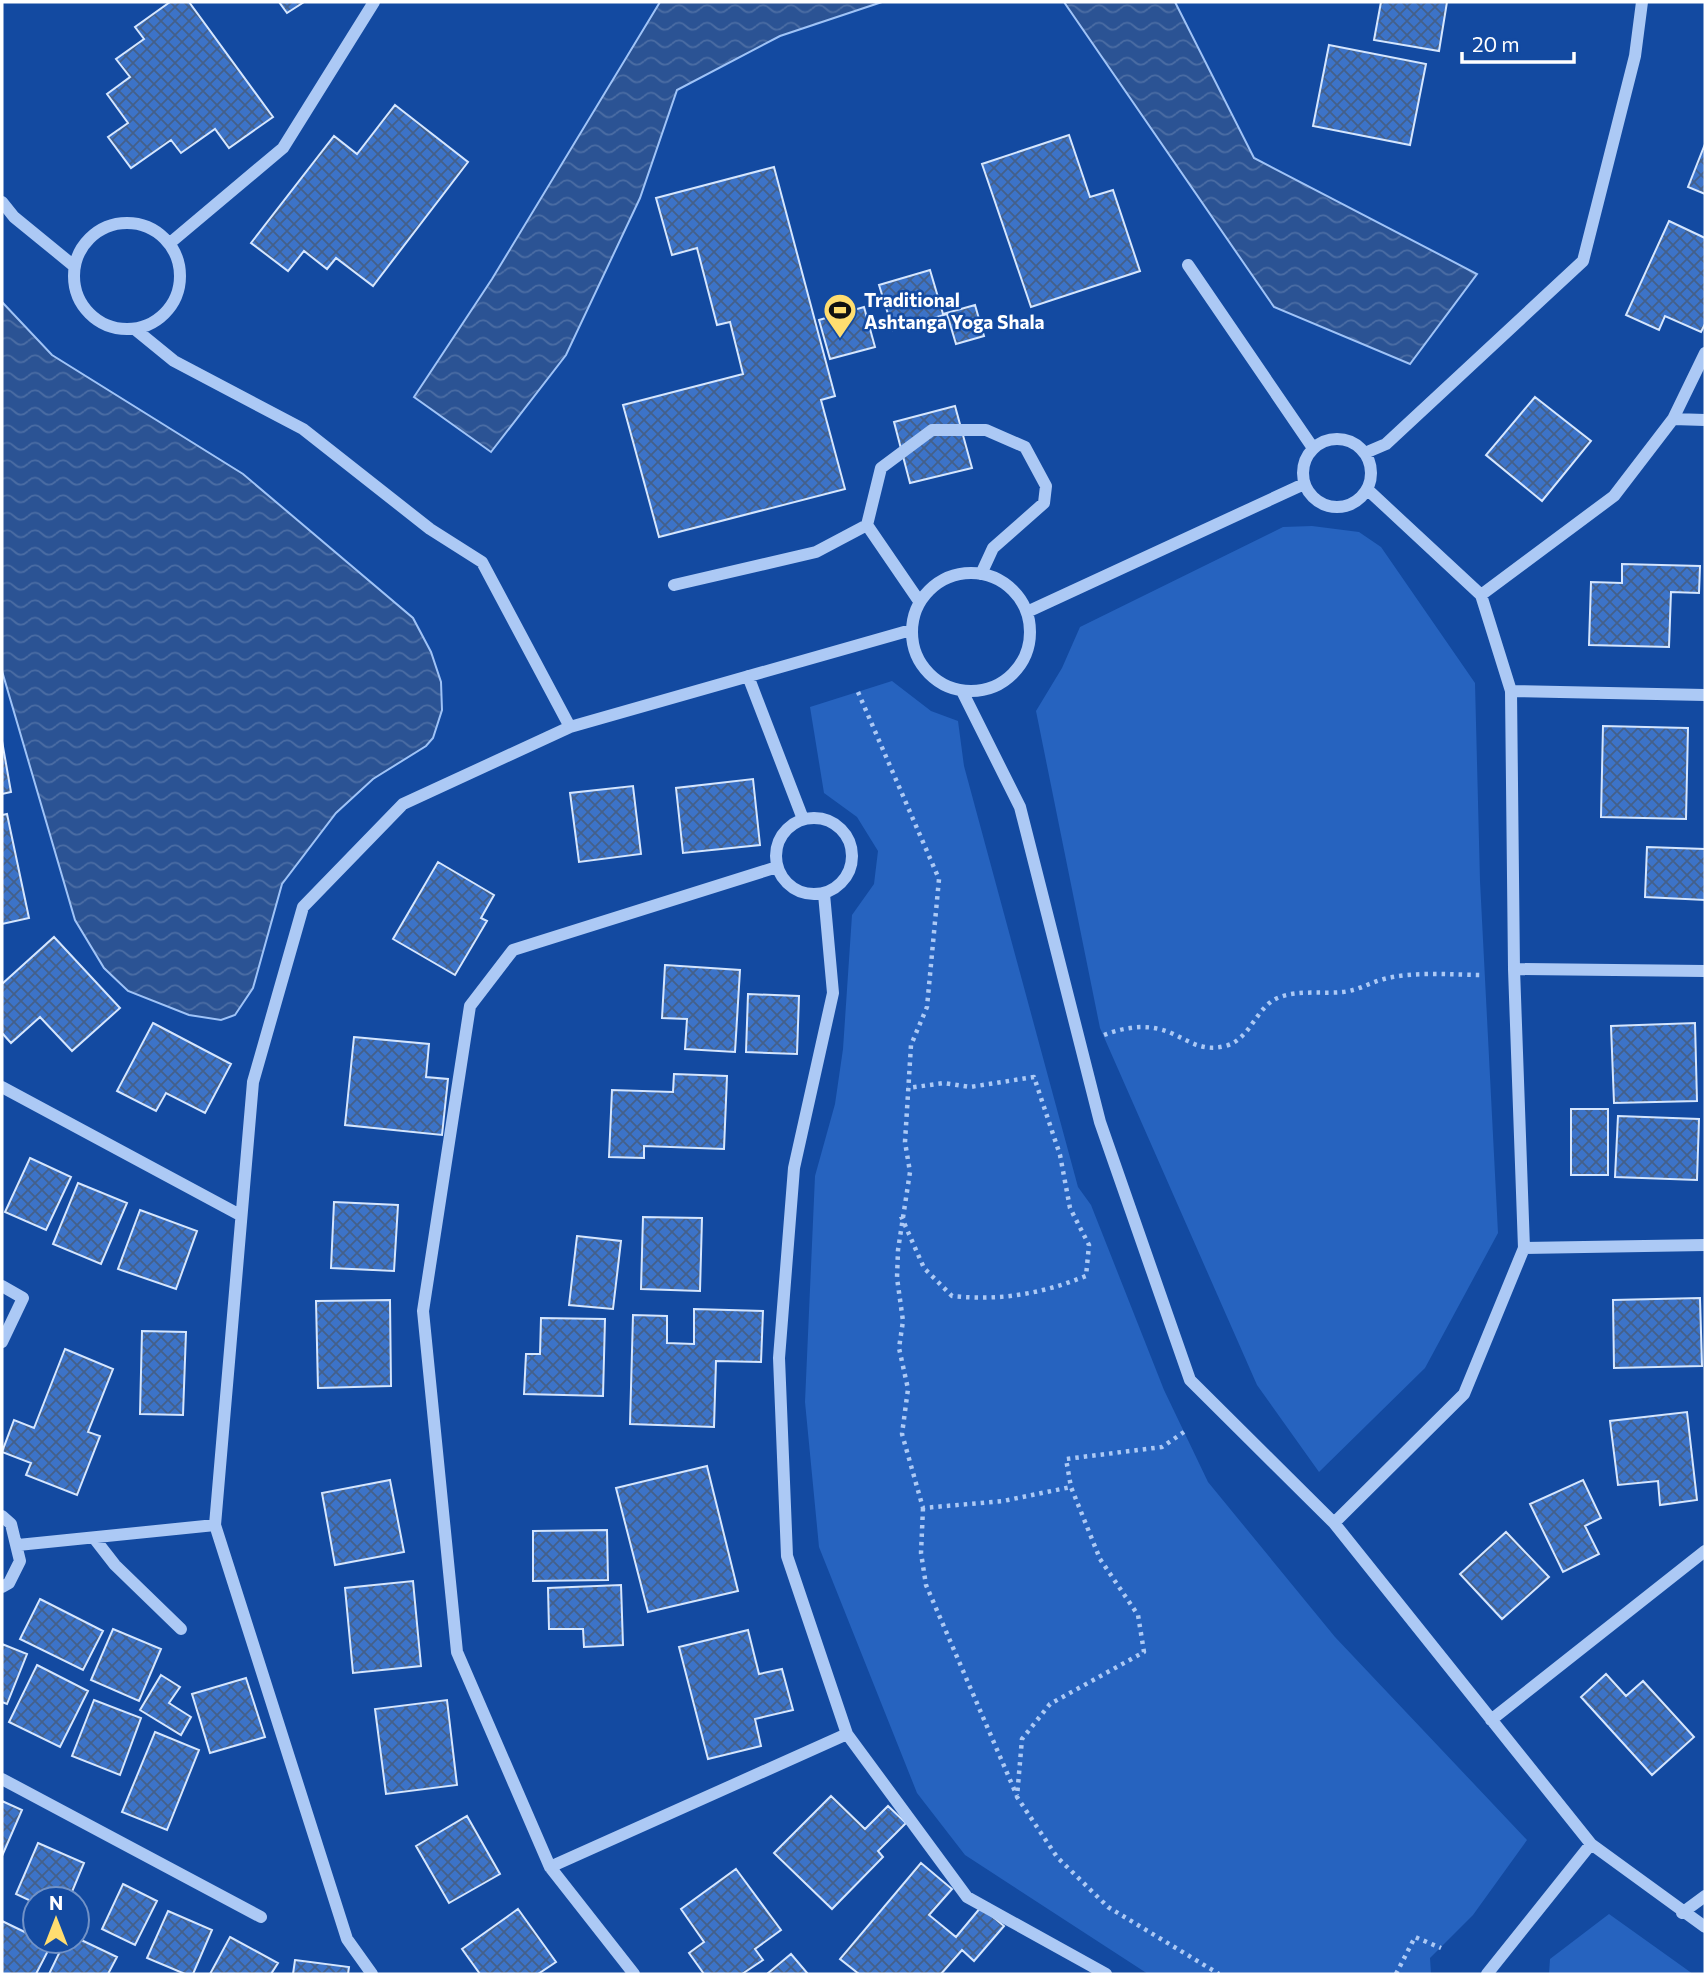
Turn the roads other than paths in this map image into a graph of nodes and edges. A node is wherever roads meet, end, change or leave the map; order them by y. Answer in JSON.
{"nodes":[{"id":1,"x":374,"y":2,"type":"edge"},
{"id":2,"x":1642,"y":2,"type":"edge"},
{"id":3,"x":2,"y":202,"type":"edge"},
{"id":4,"x":170,"y":243,"type":"junction"},
{"id":5,"x":1188,"y":265,"type":"dead end"},
{"id":6,"x":74,"y":266,"type":"junction"},
{"id":7,"x":136,"y":330,"type":"junction"},
{"id":8,"x":1705,"y":353,"type":"edge"},
{"id":9,"x":1673,"y":419,"type":"junction"},
{"id":10,"x":1705,"y":420,"type":"edge"},
{"id":11,"x":1313,"y":448,"type":"junction"},
{"id":12,"x":1365,"y":453,"type":"junction"},
{"id":13,"x":1304,"y":485,"type":"junction"},
{"id":14,"x":1368,"y":490,"type":"junction"},
{"id":15,"x":867,"y":525,"type":"junction"},
{"id":16,"x":981,"y":574,"type":"junction"},
{"id":17,"x":674,"y":585,"type":"dead end"},
{"id":18,"x":1481,"y":595,"type":"junction"},
{"id":19,"x":919,"y":601,"type":"junction"},
{"id":20,"x":1027,"y":612,"type":"junction"},
{"id":21,"x":911,"y":630,"type":"junction"},
{"id":22,"x":748,"y":676,"type":"junction"},
{"id":23,"x":962,"y":691,"type":"junction"},
{"id":24,"x":1511,"y":691,"type":"junction"},
{"id":25,"x":1705,"y":695,"type":"edge"},
{"id":26,"x":570,"y":727,"type":"junction"},
{"id":27,"x":803,"y":819,"type":"junction"},
{"id":28,"x":777,"y":867,"type":"junction"},
{"id":29,"x":824,"y":894,"type":"junction"},
{"id":30,"x":1514,"y":969,"type":"junction"},
{"id":31,"x":1705,"y":971,"type":"edge"},
{"id":32,"x":2,"y":1087,"type":"edge"},
{"id":33,"x":240,"y":1215,"type":"junction"},
{"id":34,"x":1705,"y":1245,"type":"edge"},
{"id":35,"x":1524,"y":1248,"type":"junction"},
{"id":36,"x":2,"y":1286,"type":"edge"},
{"id":37,"x":2,"y":1342,"type":"edge"},
{"id":38,"x":2,"y":1516,"type":"edge"},
{"id":39,"x":1334,"y":1523,"type":"junction"},
{"id":40,"x":215,"y":1525,"type":"junction"},
{"id":41,"x":94,"y":1538,"type":"junction"},
{"id":42,"x":18,"y":1545,"type":"junction"},
{"id":43,"x":1705,"y":1551,"type":"edge"},
{"id":44,"x":2,"y":1587,"type":"edge"},
{"id":45,"x":181,"y":1629,"type":"dead end"},
{"id":46,"x":1491,"y":1720,"type":"junction"},
{"id":47,"x":847,"y":1734,"type":"junction"},
{"id":48,"x":2,"y":1779,"type":"edge"},
{"id":49,"x":1591,"y":1844,"type":"junction"},
{"id":50,"x":550,"y":1867,"type":"junction"},
{"id":51,"x":1705,"y":1896,"type":"edge"},
{"id":52,"x":1682,"y":1913,"type":"junction"},
{"id":53,"x":261,"y":1917,"type":"dead end"},
{"id":54,"x":1705,"y":1927,"type":"edge"},
{"id":55,"x":372,"y":1974,"type":"edge"},
{"id":56,"x":634,"y":1974,"type":"edge"},
{"id":57,"x":1107,"y":1974,"type":"edge"},
{"id":58,"x":1487,"y":1974,"type":"edge"}],
"edges":[{"from":1,"to":4,"type":"street"},
{"from":2,"to":12,"type":"street"},
{"from":3,"to":6,"type":"street"},
{"from":4,"to":6,"type":"street"},
{"from":4,"to":7,"type":"street"},
{"from":5,"to":11,"type":"street"},
{"from":6,"to":7,"type":"street"},
{"from":7,"to":26,"type":"street"},
{"from":8,"to":9,"type":"street"},
{"from":9,"to":10,"type":"street"},
{"from":9,"to":18,"type":"street"},
{"from":11,"to":12,"type":"street"},
{"from":11,"to":13,"type":"street"},
{"from":12,"to":14,"type":"street"},
{"from":13,"to":14,"type":"street"},
{"from":13,"to":20,"type":"street"},
{"from":14,"to":18,"type":"street"},
{"from":15,"to":16,"type":"street"},
{"from":15,"to":17,"type":"street"},
{"from":15,"to":19,"type":"street"},
{"from":16,"to":19,"type":"street"},
{"from":16,"to":20,"type":"street"},
{"from":18,"to":24,"type":"street"},
{"from":19,"to":21,"type":"street"},
{"from":20,"to":23,"type":"street"},
{"from":21,"to":22,"type":"street"},
{"from":21,"to":23,"type":"street"},
{"from":22,"to":26,"type":"street"},
{"from":22,"to":27,"type":"street"},
{"from":23,"to":39,"type":"street"},
{"from":24,"to":25,"type":"street"},
{"from":24,"to":30,"type":"street"},
{"from":26,"to":33,"type":"street"},
{"from":27,"to":28,"type":"street"},
{"from":27,"to":29,"type":"street"},
{"from":28,"to":29,"type":"street"},
{"from":28,"to":50,"type":"street"},
{"from":29,"to":47,"type":"street"},
{"from":30,"to":31,"type":"street"},
{"from":30,"to":35,"type":"street"},
{"from":32,"to":33,"type":"street"},
{"from":33,"to":40,"type":"street"},
{"from":34,"to":35,"type":"street"},
{"from":35,"to":39,"type":"street"},
{"from":36,"to":37,"type":"street"},
{"from":38,"to":42,"type":"street"},
{"from":39,"to":46,"type":"street"},
{"from":40,"to":41,"type":"street"},
{"from":40,"to":55,"type":"street"},
{"from":41,"to":42,"type":"street"},
{"from":41,"to":45,"type":"street"},
{"from":42,"to":44,"type":"street"},
{"from":43,"to":46,"type":"street"},
{"from":46,"to":49,"type":"street"},
{"from":47,"to":50,"type":"street"},
{"from":47,"to":57,"type":"street"},
{"from":48,"to":53,"type":"street"},
{"from":49,"to":52,"type":"street"},
{"from":49,"to":58,"type":"street"},
{"from":50,"to":56,"type":"street"},
{"from":51,"to":52,"type":"street"},
{"from":52,"to":54,"type":"street"}]}
